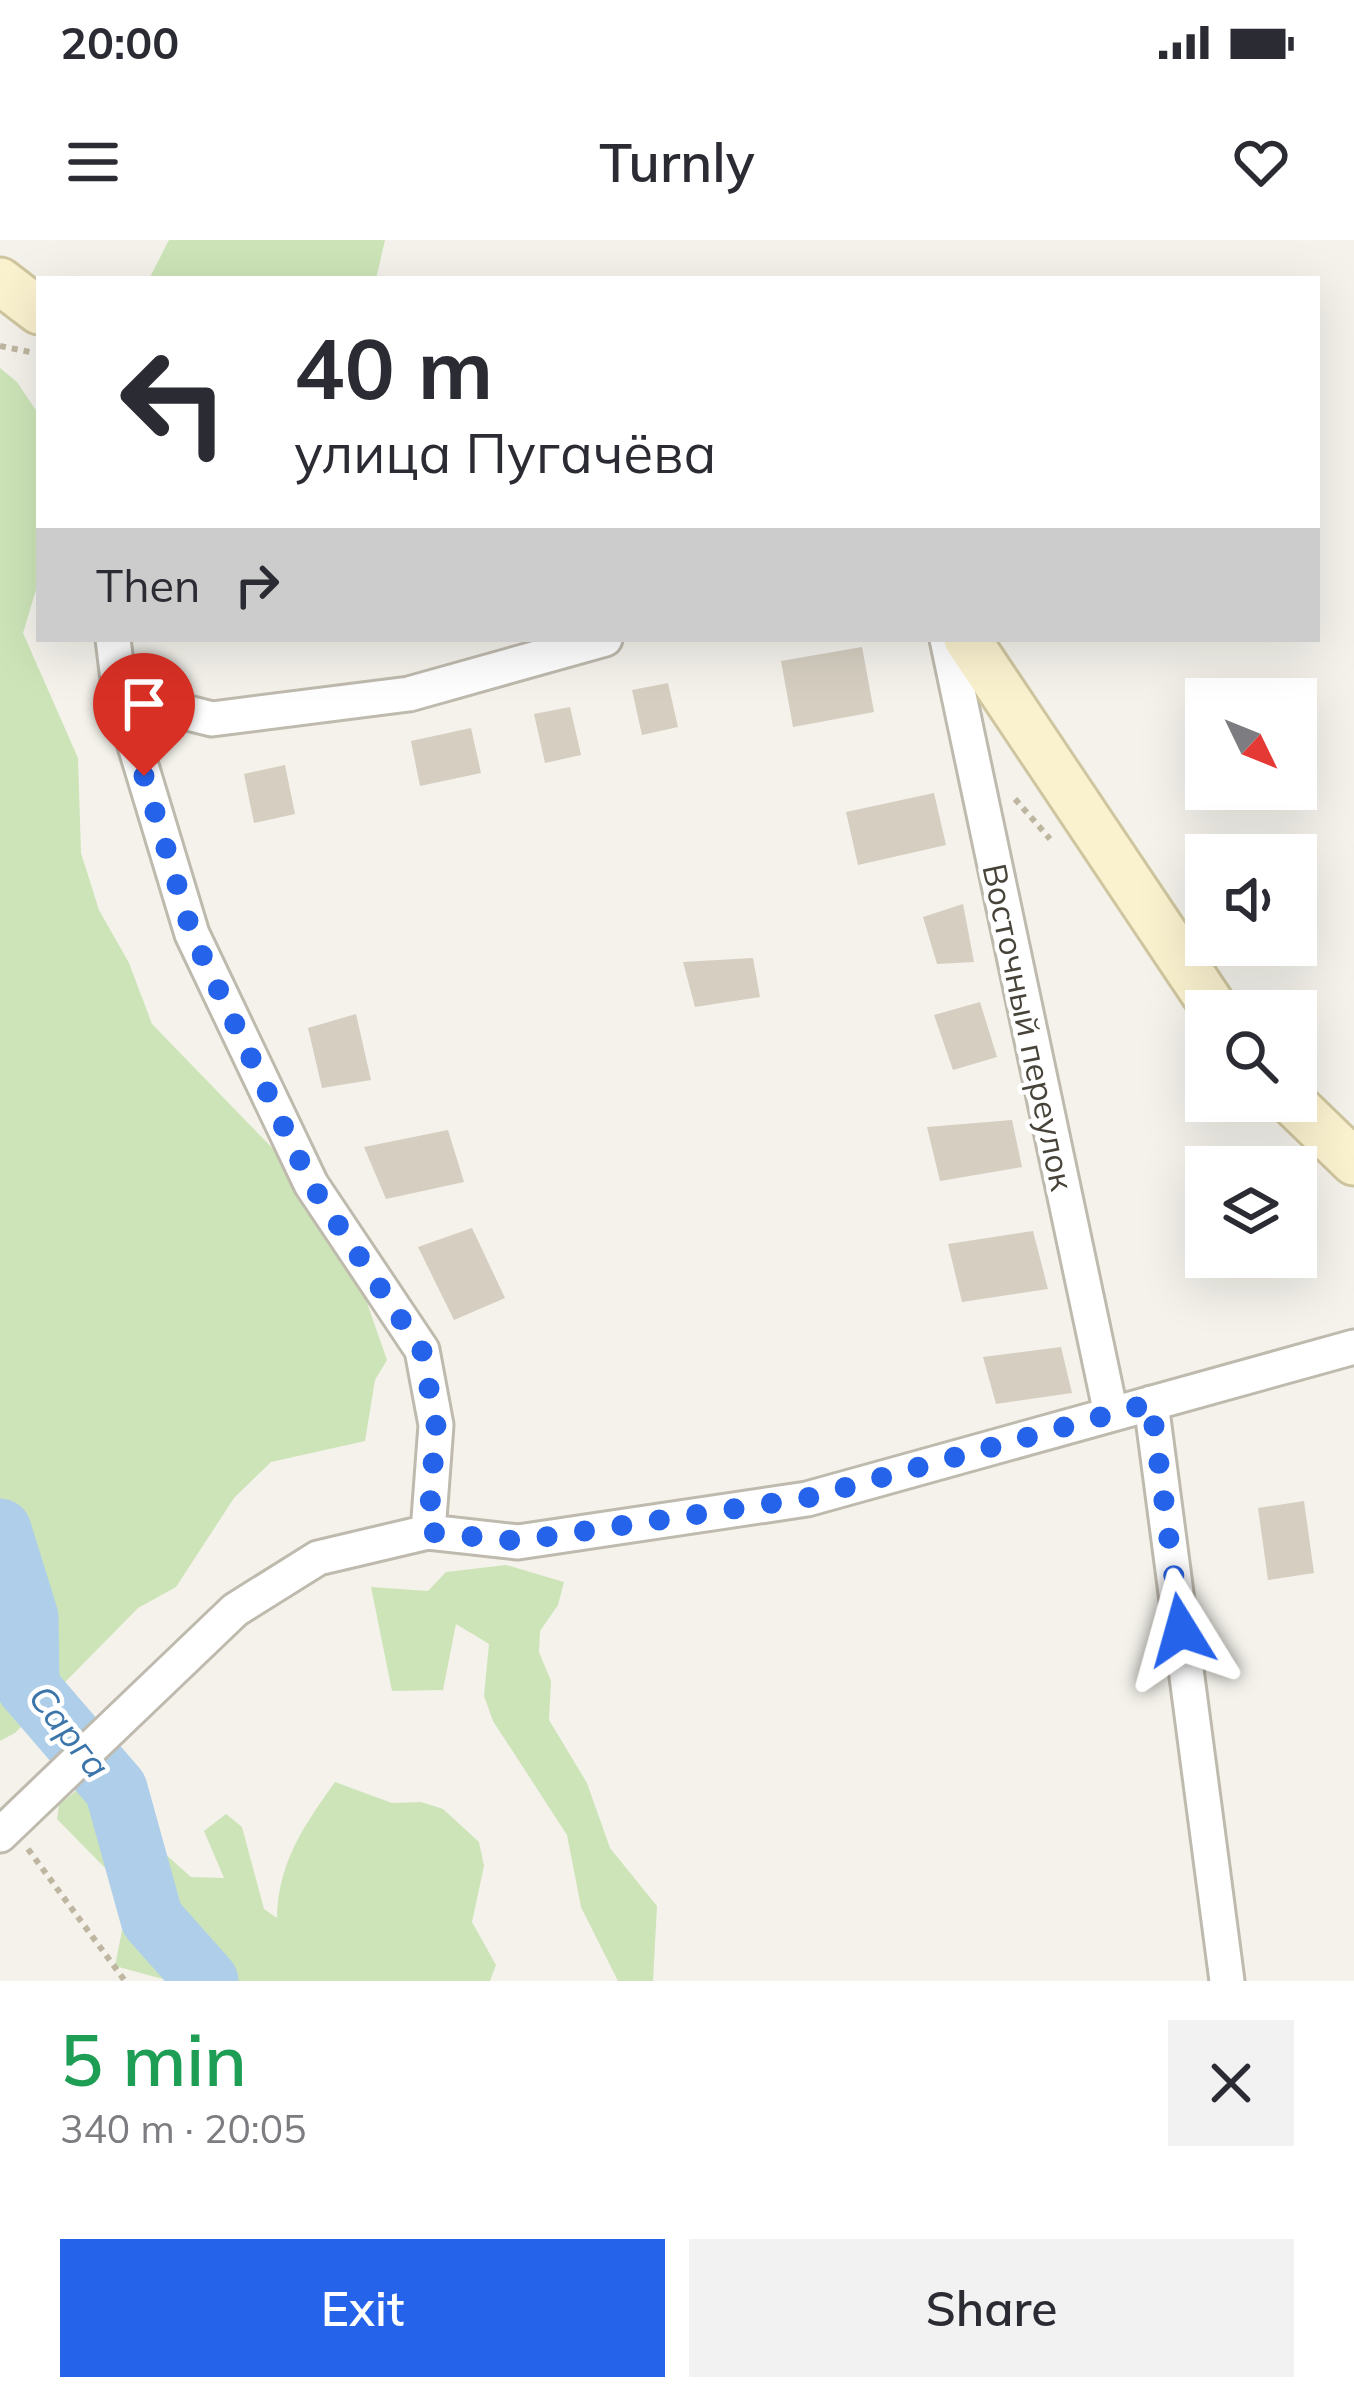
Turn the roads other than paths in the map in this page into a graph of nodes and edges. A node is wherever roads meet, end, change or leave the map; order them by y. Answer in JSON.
{"nodes":[{"id":1,"x":0,"y":281,"type":"edge"},
{"id":2,"x":36,"y":309,"type":"edge"},
{"id":3,"x":0,"y":317,"type":"edge"},
{"id":4,"x":36,"y":328,"type":"edge"},
{"id":5,"x":113,"y":642,"type":"edge"},
{"id":6,"x":594,"y":642,"type":"edge"},
{"id":7,"x":948,"y":642,"type":"edge"},
{"id":8,"x":970,"y":642,"type":"edge"},
{"id":9,"x":120,"y":696,"type":"junction"},
{"id":10,"x":1202,"y":990,"type":"edge"},
{"id":11,"x":1313,"y":1122,"type":"edge"},
{"id":12,"x":1354,"y":1162,"type":"edge"},
{"id":13,"x":1354,"y":1348,"type":"edge"},
{"id":14,"x":1151,"y":1403,"type":"junction"},
{"id":15,"x":1111,"y":1414,"type":"junction"},
{"id":16,"x":428,"y":1532,"type":"junction"},
{"id":17,"x":4,"y":1831,"type":"edge"},
{"id":18,"x":1222,"y":1945,"type":"junction"},
{"id":19,"x":1227,"y":1981,"type":"edge"},
{"id":20,"x":1251,"y":1981,"type":"edge"}],
"edges":[{"from":1,"to":2,"type":"street"},
{"from":3,"to":4,"type":"street"},
{"from":5,"to":9,"type":"street"},
{"from":6,"to":9,"type":"street"},
{"from":7,"to":15,"type":"street","name":"Восточный переулок"},
{"from":8,"to":10,"type":"street"},
{"from":9,"to":16,"type":"street"},
{"from":11,"to":12,"type":"street"},
{"from":13,"to":14,"type":"street"},
{"from":14,"to":15,"type":"street"},
{"from":14,"to":18,"type":"street"},
{"from":15,"to":16,"type":"street"},
{"from":16,"to":17,"type":"street"},
{"from":18,"to":19,"type":"street"},
{"from":18,"to":20,"type":"street"}]}
